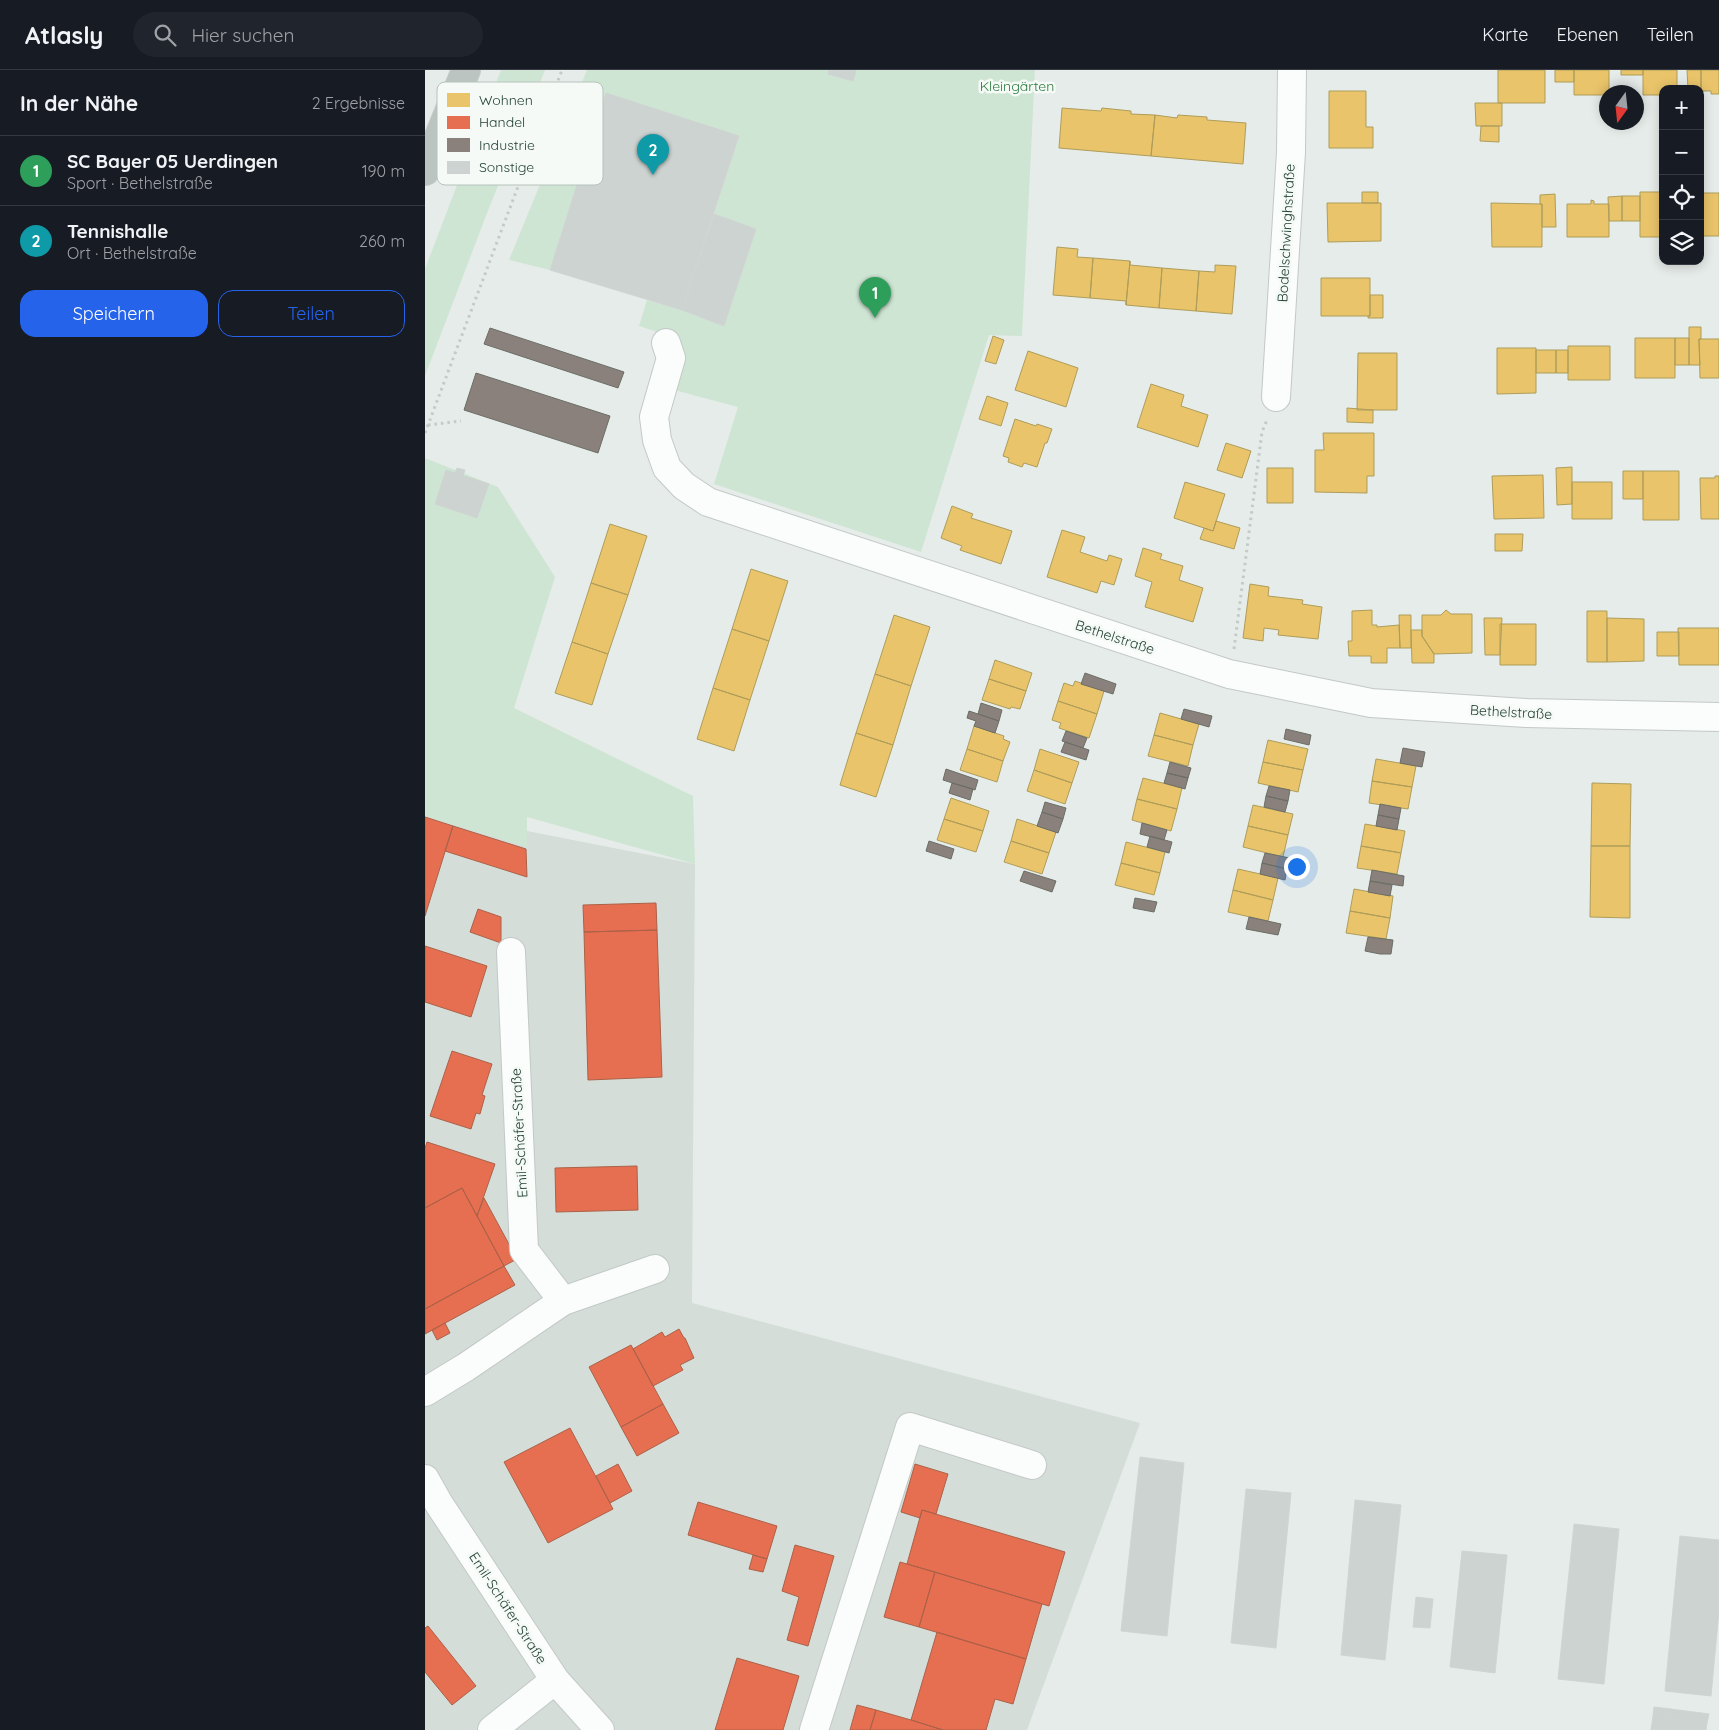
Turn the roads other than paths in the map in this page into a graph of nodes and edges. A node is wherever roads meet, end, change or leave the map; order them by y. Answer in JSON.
{"nodes":[{"id":1,"x":466,"y":70,"type":"edge"},
{"id":2,"x":1292,"y":70,"type":"edge"},
{"id":3,"x":461,"y":82,"type":"edge"},
{"id":4,"x":437,"y":141,"type":"edge"},
{"id":5,"x":425,"y":171,"type":"edge"},
{"id":6,"x":666,"y":343,"type":"dead end"},
{"id":7,"x":1276,"y":397,"type":"road end"},
{"id":8,"x":1719,"y":717,"type":"edge"},
{"id":9,"x":511,"y":952,"type":"dead end"},
{"id":10,"x":655,"y":1269,"type":"dead end"},
{"id":11,"x":563,"y":1301,"type":"junction"},
{"id":12,"x":425,"y":1392,"type":"edge"},
{"id":13,"x":1032,"y":1465,"type":"dead end"},
{"id":14,"x":426,"y":1483,"type":"edge"},
{"id":15,"x":555,"y":1680,"type":"junction"},
{"id":16,"x":492,"y":1730,"type":"edge"},
{"id":17,"x":600,"y":1730,"type":"edge"},
{"id":18,"x":814,"y":1730,"type":"edge"}],
"edges":[{"from":1,"to":3,"type":"highway"},
{"from":2,"to":7,"type":"street","name":"Bodelschwinghstraße"},
{"from":4,"to":5,"type":"highway"},
{"from":6,"to":8,"type":"street","name":"Bethelstraße"},
{"from":9,"to":11,"type":"street","name":"Emil-Schäfer-Straße"},
{"from":10,"to":11,"type":"street"},
{"from":11,"to":12,"type":"street"},
{"from":13,"to":18,"type":"street"},
{"from":14,"to":15,"type":"street","name":"Emil-Schäfer-Straße"},
{"from":15,"to":16,"type":"street"},
{"from":15,"to":17,"type":"street","name":"Emil-Schäfer-Straße"}]}
